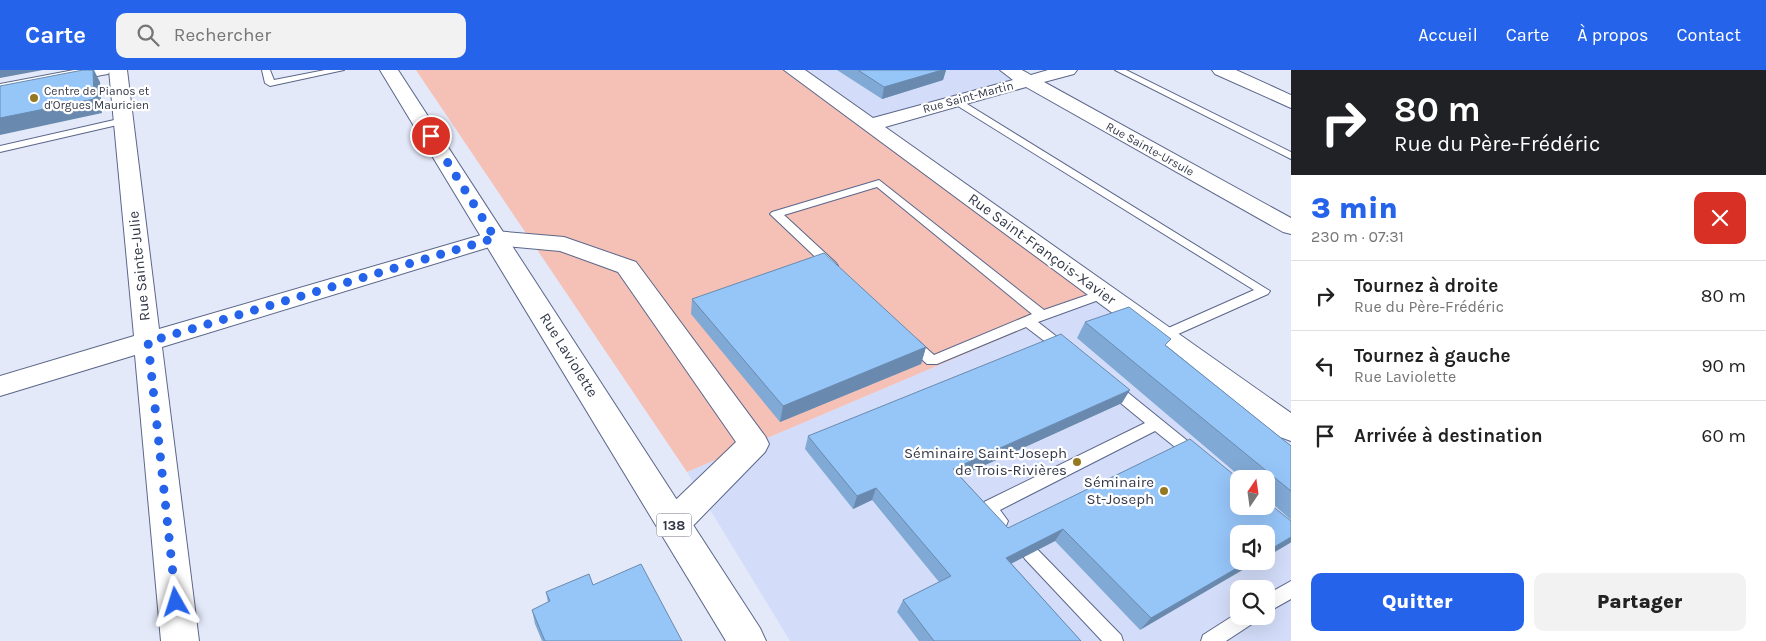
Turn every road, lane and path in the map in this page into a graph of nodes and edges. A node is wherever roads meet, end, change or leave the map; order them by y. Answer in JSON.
{"nodes":[{"id":1,"x":102,"y":70,"type":"edge"},
{"id":2,"x":118,"y":70,"type":"edge"},
{"id":3,"x":266,"y":70,"type":"edge"},
{"id":4,"x":340,"y":70,"type":"edge"},
{"id":5,"x":390,"y":70,"type":"edge"},
{"id":6,"x":793,"y":70,"type":"edge"},
{"id":7,"x":1009,"y":70,"type":"edge"},
{"id":8,"x":1068,"y":70,"type":"edge"},
{"id":9,"x":1119,"y":70,"type":"edge"},
{"id":10,"x":1221,"y":70,"type":"edge"},
{"id":11,"x":1028,"y":81,"type":"junction"},
{"id":12,"x":0,"y":90,"type":"edge"},
{"id":13,"x":956,"y":101,"type":"junction"},
{"id":14,"x":1291,"y":102,"type":"edge"},
{"id":15,"x":123,"y":121,"type":"junction"},
{"id":16,"x":869,"y":125,"type":"junction"},
{"id":17,"x":0,"y":149,"type":"edge"},
{"id":18,"x":1291,"y":156,"type":"edge"},
{"id":19,"x":1291,"y":227,"type":"edge"},
{"id":20,"x":495,"y":238,"type":"junction"},
{"id":21,"x":840,"y":274,"type":"edge"},
{"id":22,"x":1103,"y":294,"type":"junction"},
{"id":23,"x":1042,"y":315,"type":"junction"},
{"id":24,"x":1028,"y":321,"type":"junction"},
{"id":25,"x":903,"y":334,"type":"edge"},
{"id":26,"x":1162,"y":336,"type":"junction"},
{"id":27,"x":148,"y":342,"type":"junction"},
{"id":28,"x":1073,"y":358,"type":"edge"},
{"id":29,"x":1096,"y":376,"type":"edge"},
{"id":30,"x":0,"y":386,"type":"edge"},
{"id":31,"x":1156,"y":424,"type":"junction"},
{"id":32,"x":1291,"y":429,"type":"edge"},
{"id":33,"x":1209,"y":466,"type":"edge"},
{"id":34,"x":673,"y":524,"type":"junction"},
{"id":35,"x":1013,"y":534,"type":"edge"},
{"id":36,"x":1031,"y":554,"type":"edge"},
{"id":37,"x":1291,"y":589,"type":"edge"},
{"id":38,"x":1275,"y":599,"type":"edge"},
{"id":39,"x":1235,"y":625,"type":"edge"},
{"id":40,"x":180,"y":641,"type":"edge"},
{"id":41,"x":747,"y":641,"type":"edge"},
{"id":42,"x":1114,"y":641,"type":"edge"},
{"id":43,"x":1210,"y":641,"type":"edge"}],
"edges":[{"from":1,"to":12,"type":"street"},
{"from":2,"to":15,"type":"street","name":"Rue Sainte-Julie"},
{"from":3,"to":4,"type":"lane"},
{"from":5,"to":20,"type":"street","name":"Rue Laviolette","number":"138"},
{"from":6,"to":16,"type":"street","name":"Rue Saint-François-Xavier"},
{"from":7,"to":11,"type":"street","name":"Rue Sainte-Ursule"},
{"from":8,"to":11,"type":"street","name":"Rue Saint-Martin"},
{"from":9,"to":18,"type":"lane"},
{"from":10,"to":14,"type":"street"},
{"from":11,"to":13,"type":"street","name":"Rue Saint-Martin"},
{"from":11,"to":19,"type":"street","name":"Rue Sainte-Ursule"},
{"from":13,"to":16,"type":"street","name":"Rue Saint-Martin"},
{"from":13,"to":26,"type":"lane"},
{"from":15,"to":17,"type":"lane"},
{"from":15,"to":27,"type":"street","name":"Rue Sainte-Julie"},
{"from":16,"to":22,"type":"street","name":"Rue Saint-François-Xavier"},
{"from":20,"to":27,"type":"street"},
{"from":20,"to":34,"type":"street","name":"Rue Laviolette","number":"138"},
{"from":20,"to":34,"type":"street"},
{"from":21,"to":23,"type":"lane"},
{"from":22,"to":23,"type":"lane"},
{"from":22,"to":26,"type":"street","name":"Rue Saint-François-Xavier"},
{"from":23,"to":24,"type":"lane"},
{"from":24,"to":25,"type":"lane"},
{"from":24,"to":28,"type":"lane"},
{"from":26,"to":32,"type":"street","name":"Rue Saint-François-Xavier"},
{"from":27,"to":30,"type":"street"},
{"from":27,"to":40,"type":"street","name":"Rue Sainte-Julie"},
{"from":29,"to":31,"type":"lane"},
{"from":31,"to":33,"type":"lane"},
{"from":31,"to":35,"type":"lane"},
{"from":34,"to":41,"type":"street","name":"Rue Laviolette","number":"138"},
{"from":36,"to":42,"type":"lane"},
{"from":37,"to":38,"type":"lane"},
{"from":39,"to":43,"type":"lane"}]}
